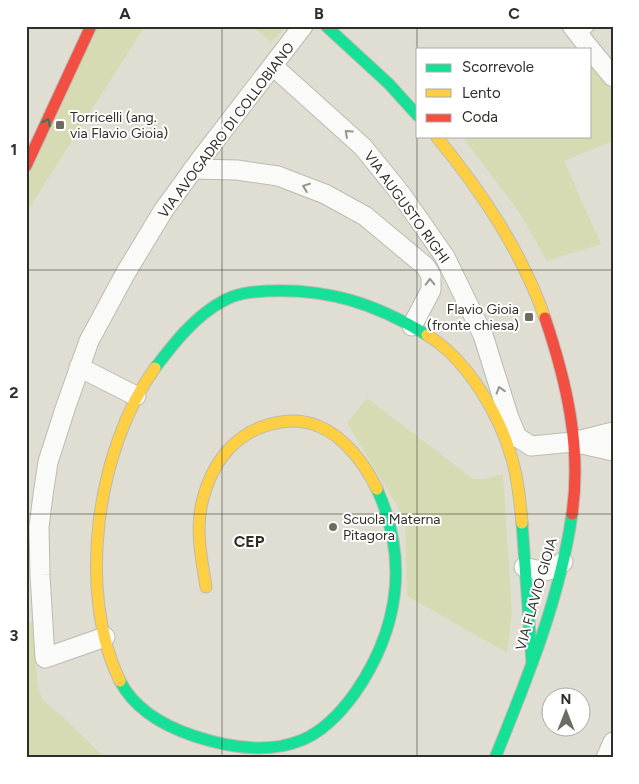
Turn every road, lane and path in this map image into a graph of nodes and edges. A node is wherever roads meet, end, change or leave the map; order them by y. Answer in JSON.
{"nodes":[{"id":1,"x":91,"y":26,"type":"edge"},
{"id":2,"x":303,"y":26,"type":"edge"},
{"id":3,"x":326,"y":26,"type":"edge"},
{"id":4,"x":584,"y":37,"type":"edge"},
{"id":5,"x":592,"y":48,"type":"edge"},
{"id":6,"x":592,"y":48,"type":"edge"},
{"id":7,"x":273,"y":66,"type":"junction"},
{"id":8,"x":613,"y":77,"type":"edge"},
{"id":9,"x":416,"y":114,"type":"edge"},
{"id":10,"x":438,"y":138,"type":"edge"},
{"id":11,"x":26,"y":166,"type":"edge"},
{"id":12,"x":193,"y":169,"type":"junction"},
{"id":13,"x":412,"y":326,"type":"junction"},
{"id":14,"x":79,"y":367,"type":"junction"},
{"id":15,"x":136,"y":396,"type":"junction"},
{"id":16,"x":613,"y":432,"type":"edge"},
{"id":17,"x":574,"y":442,"type":"junction"},
{"id":18,"x":613,"y":451,"type":"edge"},
{"id":19,"x":563,"y":562,"type":"junction"},
{"id":20,"x":524,"y":567,"type":"junction"},
{"id":21,"x":206,"y":587,"type":"dead end"},
{"id":22,"x":104,"y":637,"type":"junction"},
{"id":23,"x":532,"y":663,"type":"junction"},
{"id":24,"x":613,"y":742,"type":"edge"},
{"id":25,"x":495,"y":758,"type":"edge"},
{"id":26,"x":606,"y":758,"type":"edge"}],
"edges":[{"from":11,"to":1,"type":"street","one_way":true},
{"from":2,"to":7,"type":"street","name":"VIA AVOGADRO DI COLLOBIANO"},
{"from":3,"to":9,"type":"street"},
{"from":4,"to":5,"type":"street"},
{"from":6,"to":8,"type":"street"},
{"from":7,"to":12,"type":"street","name":"VIA AVOGADRO DI COLLOBIANO"},
{"from":17,"to":7,"type":"street","name":"VIA AUGUSTO RIGHI","one_way":true},
{"from":10,"to":17,"type":"street","name":"VIA FLAVIO GIOIA"},
{"from":13,"to":12,"type":"street","one_way":true},
{"from":12,"to":14,"type":"street","name":"VIA AVOGADRO DI COLLOBIANO"},
{"from":13,"to":15,"type":"street"},
{"from":13,"to":20,"type":"street"},
{"from":14,"to":15,"type":"street"},
{"from":14,"to":22,"type":"street","name":"VIA AVOGADRO DI COLLOBIANO"},
{"from":15,"to":22,"type":"street"},
{"from":16,"to":17,"type":"street"},
{"from":17,"to":18,"type":"street"},
{"from":17,"to":19,"type":"street","name":"VIA FLAVIO GIOIA"},
{"from":19,"to":20,"type":"street"},
{"from":19,"to":23,"type":"street","name":"VIA FLAVIO GIOIA"},
{"from":20,"to":23,"type":"street"},
{"from":21,"to":22,"type":"street"},
{"from":23,"to":25,"type":"street","name":"VIA FLAVIO GIOIA"},
{"from":24,"to":26,"type":"street"}]}
